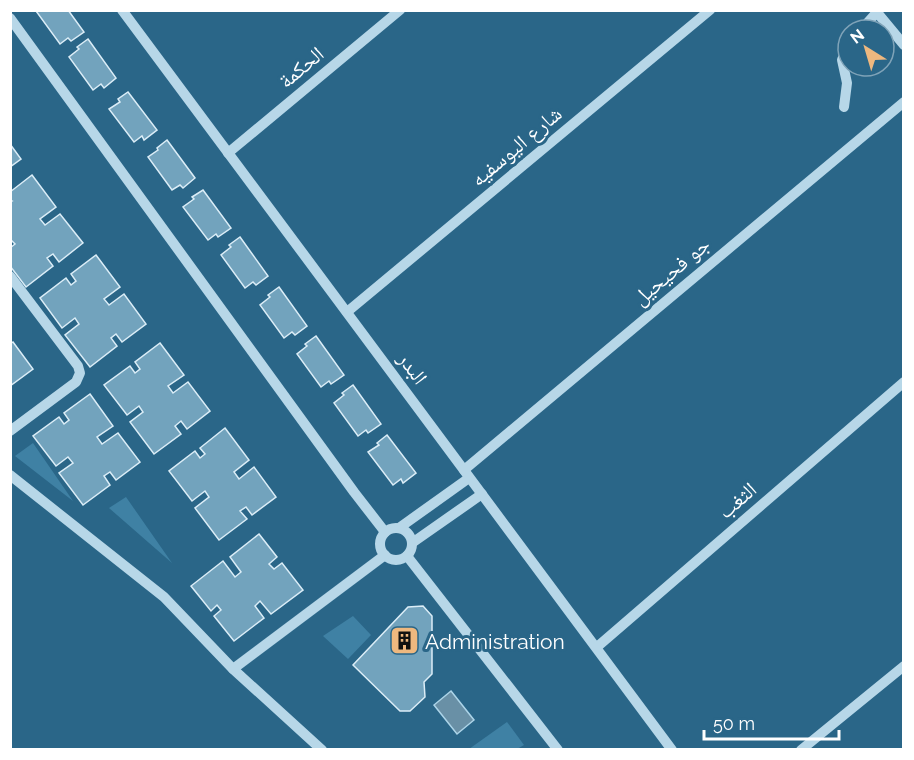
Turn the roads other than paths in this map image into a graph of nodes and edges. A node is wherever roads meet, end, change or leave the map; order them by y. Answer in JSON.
{"nodes":[{"id":1,"x":122,"y":10,"type":"edge"},
{"id":2,"x":400,"y":10,"type":"edge"},
{"id":3,"x":711,"y":10,"type":"edge"},
{"id":4,"x":876,"y":11,"type":"edge"},
{"id":5,"x":10,"y":18,"type":"edge"},
{"id":6,"x":903,"y":45,"type":"edge"},
{"id":7,"x":846,"y":78,"type":"edge"},
{"id":8,"x":903,"y":102,"type":"edge"},
{"id":9,"x":844,"y":106,"type":"dead end"},
{"id":10,"x":228,"y":153,"type":"junction"},
{"id":11,"x":10,"y":276,"type":"edge"},
{"id":12,"x":347,"y":312,"type":"junction"},
{"id":13,"x":903,"y":382,"type":"edge"},
{"id":14,"x":10,"y":431,"type":"edge"},
{"id":15,"x":466,"y":474,"type":"junction"},
{"id":16,"x":10,"y":476,"type":"edge"},
{"id":17,"x":482,"y":494,"type":"junction"},
{"id":18,"x":399,"y":528,"type":"junction"},
{"id":19,"x":385,"y":532,"type":"junction"},
{"id":20,"x":412,"y":543,"type":"junction"},
{"id":21,"x":384,"y":555,"type":"junction"},
{"id":22,"x":406,"y":556,"type":"junction"},
{"id":23,"x":597,"y":647,"type":"junction"},
{"id":24,"x":903,"y":666,"type":"edge"},
{"id":25,"x":233,"y":669,"type":"junction"},
{"id":26,"x":322,"y":750,"type":"edge"},
{"id":27,"x":558,"y":750,"type":"edge"},
{"id":28,"x":672,"y":750,"type":"edge"},
{"id":29,"x":801,"y":750,"type":"edge"}],
"edges":[{"from":1,"to":10,"type":"street","name":"البدر"},
{"from":2,"to":10,"type":"street","name":"الحكمة"},
{"from":3,"to":12,"type":"street","name":"شارع اليوسفيه"},
{"from":4,"to":6,"type":"street"},
{"from":5,"to":19,"type":"street"},
{"from":7,"to":9,"type":"street"},
{"from":8,"to":15,"type":"street","name":"جو فحيحيل"},
{"from":10,"to":12,"type":"street","name":"البدر"},
{"from":11,"to":14,"type":"street"},
{"from":12,"to":15,"type":"street","name":"البدر"},
{"from":13,"to":23,"type":"street","name":"الثغب"},
{"from":15,"to":17,"type":"street","name":"البدر"},
{"from":15,"to":18,"type":"street","name":"جو فحيحيل"},
{"from":16,"to":25,"type":"street"},
{"from":17,"to":20,"type":"street"},
{"from":17,"to":23,"type":"street","name":"البدر"},
{"from":18,"to":19,"type":"street"},
{"from":18,"to":20,"type":"street"},
{"from":19,"to":21,"type":"street"},
{"from":20,"to":22,"type":"street"},
{"from":21,"to":22,"type":"street"},
{"from":21,"to":25,"type":"street"},
{"from":22,"to":27,"type":"street"},
{"from":23,"to":28,"type":"street","name":"البدر"},
{"from":24,"to":29,"type":"street"},
{"from":25,"to":26,"type":"street"}]}
